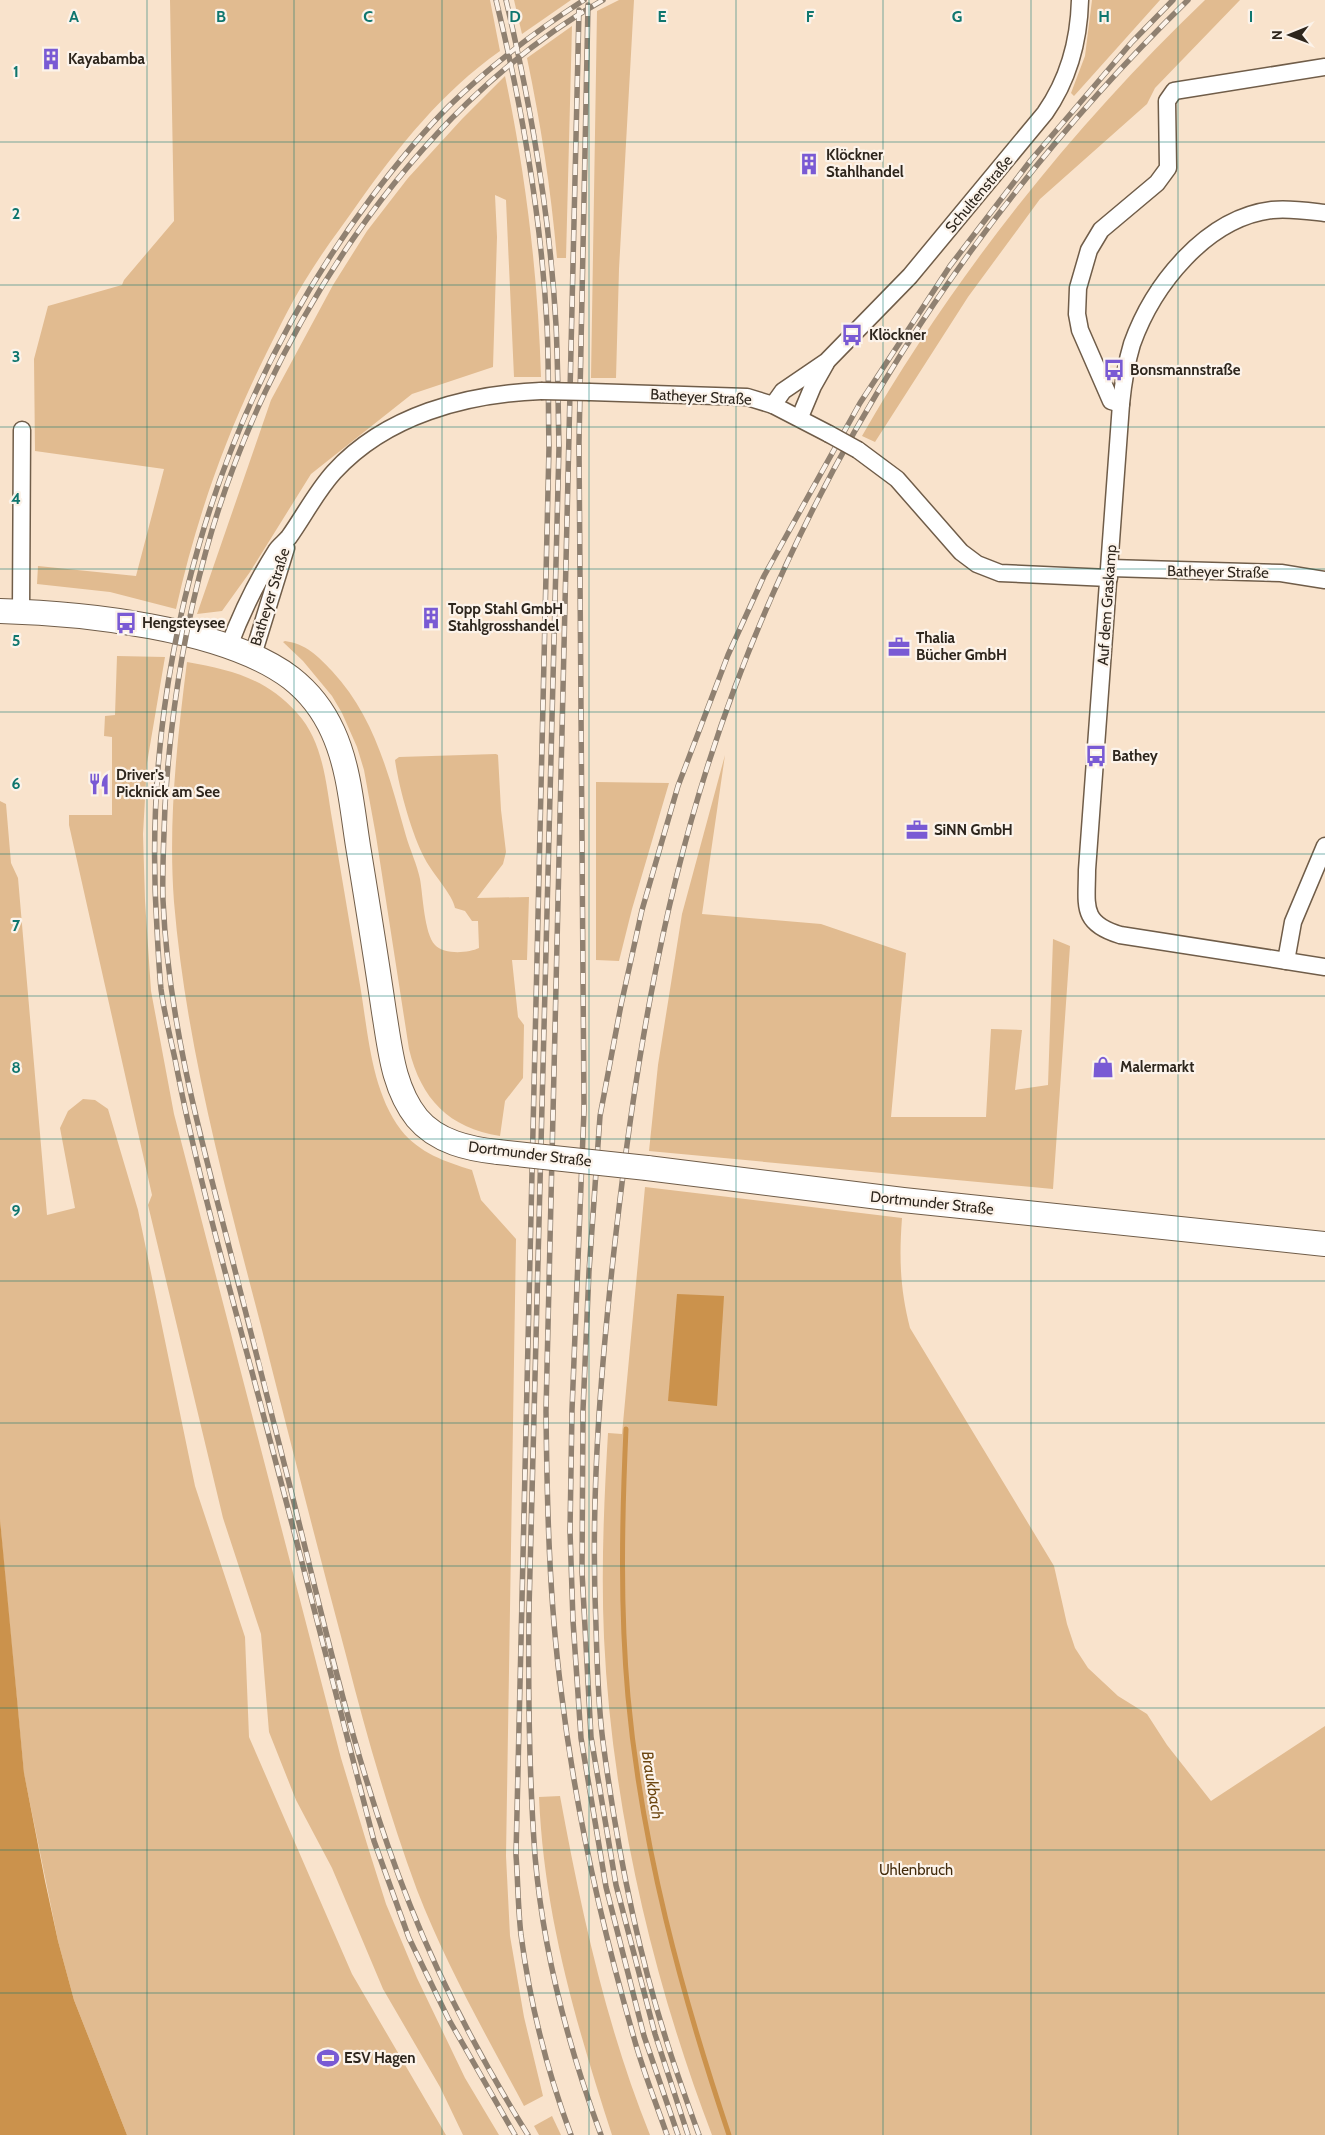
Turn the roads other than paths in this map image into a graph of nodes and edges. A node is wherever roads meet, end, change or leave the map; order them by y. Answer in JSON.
{"nodes":[{"id":1,"x":1080,"y":0,"type":"edge"},
{"id":2,"x":1325,"y":67,"type":"edge"},
{"id":3,"x":1325,"y":213,"type":"edge"},
{"id":4,"x":827,"y":360,"type":"junction"},
{"id":5,"x":1121,"y":404,"type":"junction"},
{"id":6,"x":773,"y":405,"type":"junction"},
{"id":7,"x":800,"y":417,"type":"junction"},
{"id":8,"x":22,"y":430,"type":"dead end"},
{"id":9,"x":288,"y":539,"type":"junction"},
{"id":10,"x":1109,"y":573,"type":"junction"},
{"id":11,"x":1325,"y":580,"type":"edge"},
{"id":12,"x":10,"y":611,"type":"edge"},
{"id":13,"x":229,"y":646,"type":"junction"},
{"id":14,"x":253,"y":655,"type":"junction"},
{"id":15,"x":1325,"y":846,"type":"edge"},
{"id":16,"x":1286,"y":961,"type":"junction"},
{"id":17,"x":1325,"y":967,"type":"edge"},
{"id":18,"x":1325,"y":1244,"type":"edge"}],
"edges":[{"from":1,"to":4,"type":"street","name":"Schultenstraße"},
{"from":2,"to":5,"type":"street"},
{"from":3,"to":5,"type":"street","name":"Auf dem Graskamp"},
{"from":4,"to":6,"type":"street","name":"Schultenstraße"},
{"from":4,"to":7,"type":"street","name":"Schultenstraße"},
{"from":5,"to":10,"type":"street","name":"Auf dem Graskamp"},
{"from":6,"to":7,"type":"street","name":"Batheyer Straße"},
{"from":6,"to":9,"type":"street","name":"Batheyer Straße","bridge":true},
{"from":7,"to":10,"type":"street","name":"Batheyer Straße","bridge":true},
{"from":8,"to":12,"type":"street"},
{"from":9,"to":13,"type":"street","name":"Batheyer Straße"},
{"from":9,"to":14,"type":"street","name":"Batheyer Straße"},
{"from":10,"to":11,"type":"street","name":"Batheyer Straße"},
{"from":10,"to":16,"type":"street","name":"Auf dem Graskamp"},
{"from":12,"to":13,"type":"main road","name":"Dortmunder Straße"},
{"from":13,"to":14,"type":"main road","name":"Dortmunder Straße"},
{"from":14,"to":18,"type":"main road","name":"Dortmunder Straße","bridge":true},
{"from":15,"to":16,"type":"street"},
{"from":16,"to":17,"type":"street","name":"Auf dem Graskamp"}]}
